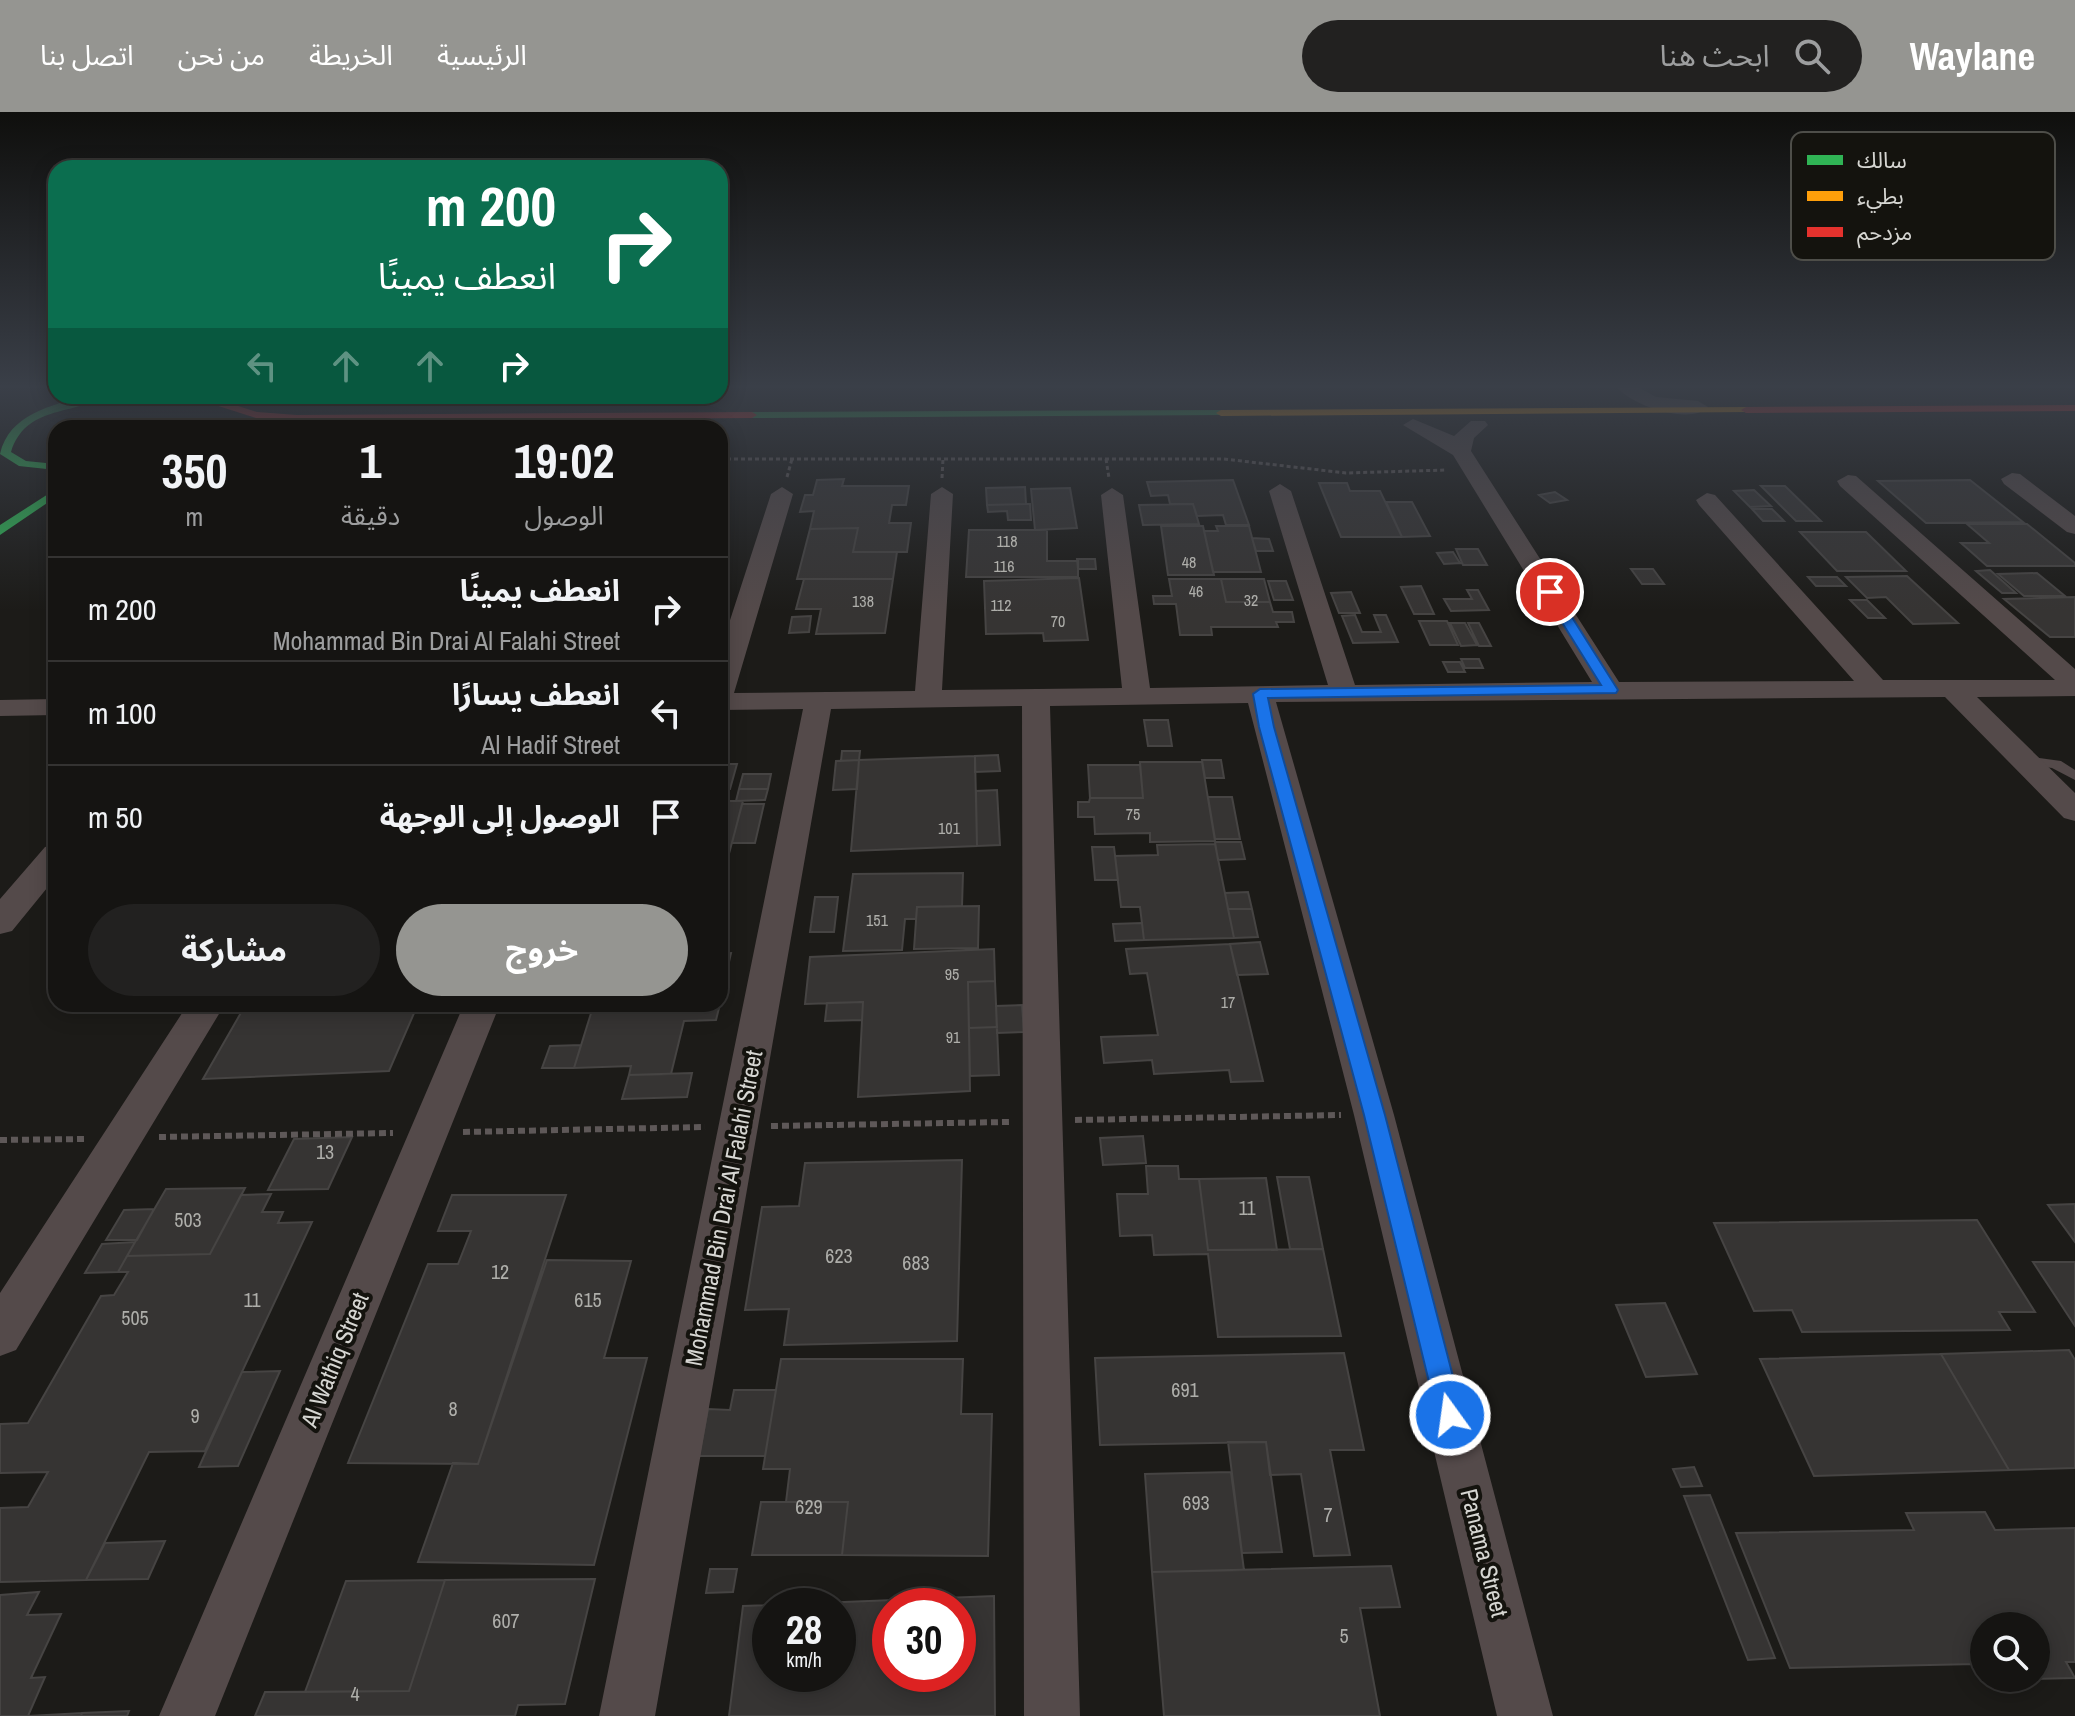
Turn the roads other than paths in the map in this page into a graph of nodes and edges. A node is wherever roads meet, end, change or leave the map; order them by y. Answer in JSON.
{"nodes":[{"id":1,"x":15,"y":461,"type":"edge"},
{"id":2,"x":1468,"y":461,"type":"edge"},
{"id":3,"x":48,"y":466,"type":"edge"},
{"id":4,"x":2012,"y":479,"type":"dead end"},
{"id":5,"x":1848,"y":481,"type":"dead end"},
{"id":6,"x":1280,"y":491,"type":"dead end"},
{"id":7,"x":782,"y":494,"type":"dead end"},
{"id":8,"x":942,"y":494,"type":"dead end"},
{"id":9,"x":1112,"y":495,"type":"dead end"},
{"id":10,"x":48,"y":498,"type":"edge"},
{"id":11,"x":1707,"y":500,"type":"dead end"},
{"id":12,"x":2075,"y":527,"type":"edge"},
{"id":13,"x":0,"y":531,"type":"edge"},
{"id":14,"x":728,"y":667,"type":"edge"},
{"id":15,"x":2075,"y":686,"type":"edge"},
{"id":16,"x":1876,"y":689,"type":"junction"},
{"id":17,"x":1611,"y":690,"type":"junction"},
{"id":18,"x":1954,"y":690,"type":"junction"},
{"id":19,"x":1344,"y":693,"type":"junction"},
{"id":20,"x":1260,"y":694,"type":"junction"},
{"id":21,"x":1137,"y":695,"type":"junction"},
{"id":22,"x":1036,"y":696,"type":"junction"},
{"id":23,"x":928,"y":698,"type":"junction"},
{"id":24,"x":819,"y":700,"type":"junction"},
{"id":25,"x":728,"y":702,"type":"edge"},
{"id":26,"x":48,"y":707,"type":"edge"},
{"id":27,"x":0,"y":708,"type":"edge"},
{"id":28,"x":2024,"y":760,"type":"junction"},
{"id":29,"x":2075,"y":776,"type":"edge"},
{"id":30,"x":2075,"y":811,"type":"edge"},
{"id":31,"x":48,"y":865,"type":"edge"},
{"id":32,"x":0,"y":922,"type":"edge"},
{"id":33,"x":202,"y":1012,"type":"edge"},
{"id":34,"x":479,"y":1012,"type":"edge"},
{"id":35,"x":0,"y":1334,"type":"edge"},
{"id":36,"x":187,"y":1716,"type":"edge"},
{"id":37,"x":627,"y":1716,"type":"edge"},
{"id":38,"x":1052,"y":1716,"type":"edge"},
{"id":39,"x":1525,"y":1716,"type":"edge"}],
"edges":[{"from":1,"to":3,"type":"street"},
{"from":2,"to":17,"type":"street"},
{"from":4,"to":12,"type":"street"},
{"from":5,"to":15,"type":"street"},
{"from":6,"to":19,"type":"street"},
{"from":7,"to":14,"type":"street"},
{"from":8,"to":23,"type":"street"},
{"from":9,"to":21,"type":"street"},
{"from":10,"to":13,"type":"street"},
{"from":11,"to":16,"type":"street"},
{"from":15,"to":18,"type":"street"},
{"from":16,"to":17,"type":"street"},
{"from":16,"to":18,"type":"street"},
{"from":17,"to":19,"type":"street"},
{"from":18,"to":28,"type":"street"},
{"from":19,"to":20,"type":"street"},
{"from":20,"to":21,"type":"street"},
{"from":20,"to":39,"type":"street","name":"Panama Street"},
{"from":21,"to":22,"type":"street"},
{"from":22,"to":23,"type":"street"},
{"from":22,"to":38,"type":"street"},
{"from":23,"to":24,"type":"street"},
{"from":24,"to":25,"type":"street"},
{"from":24,"to":37,"type":"street","name":"Mohammad Bin Drai Al Falahi Street"},
{"from":26,"to":27,"type":"street"},
{"from":28,"to":29,"type":"lane"},
{"from":28,"to":30,"type":"street"},
{"from":31,"to":32,"type":"street"},
{"from":33,"to":35,"type":"street"},
{"from":34,"to":36,"type":"street","name":"Al Wathiq Street"}]}
